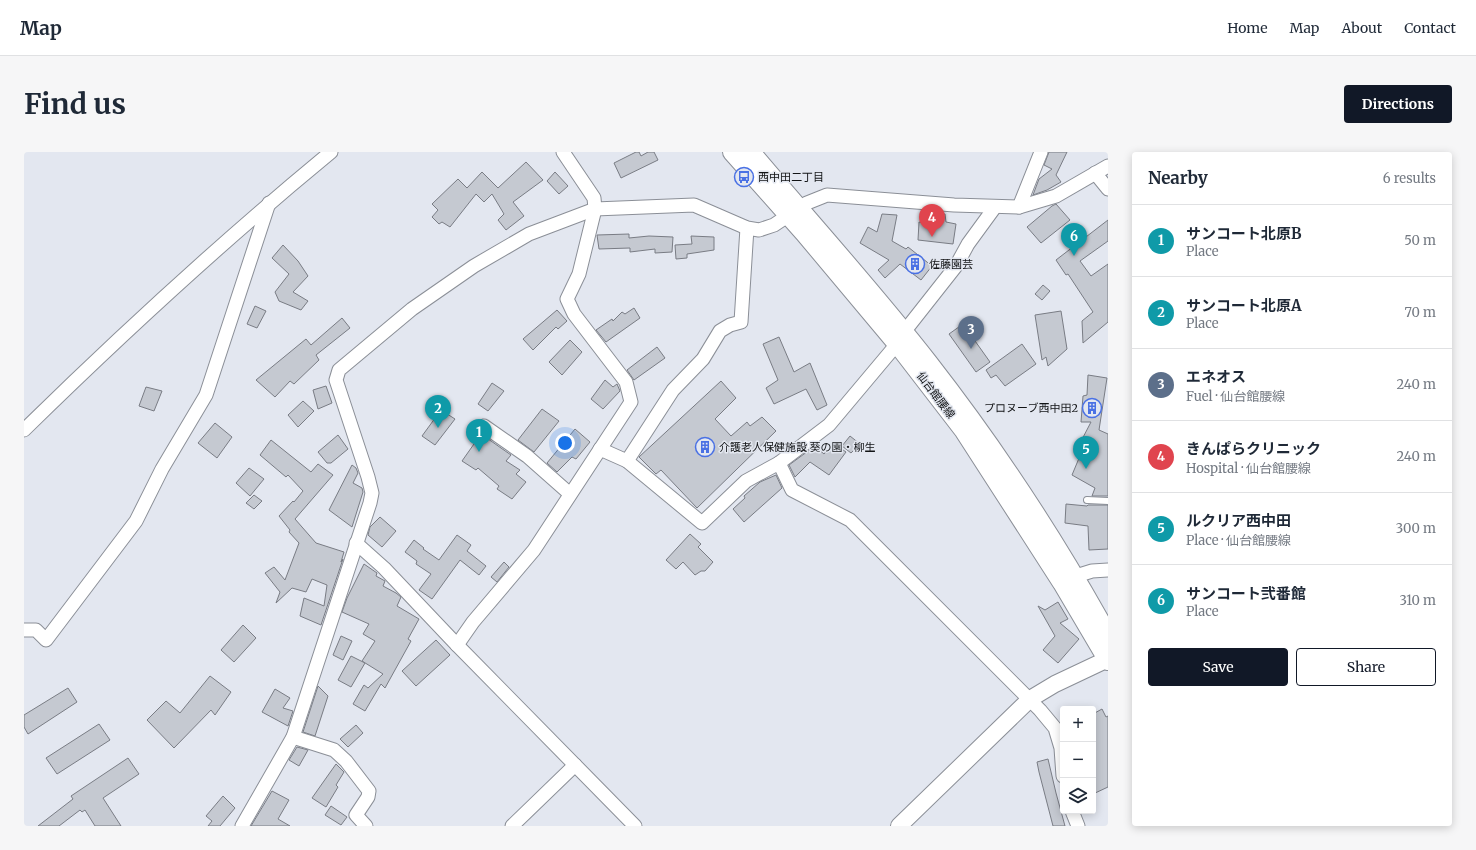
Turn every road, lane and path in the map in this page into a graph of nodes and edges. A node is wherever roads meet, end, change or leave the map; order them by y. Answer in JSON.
{"nodes":[{"id":1,"x":331,"y":152,"type":"edge"},
{"id":2,"x":563,"y":152,"type":"edge"},
{"id":3,"x":732,"y":152,"type":"edge"},
{"id":4,"x":751,"y":152,"type":"edge"},
{"id":5,"x":1041,"y":152,"type":"edge"},
{"id":6,"x":1108,"y":166,"type":"edge"},
{"id":7,"x":1095,"y":173,"type":"junction"},
{"id":8,"x":1108,"y":189,"type":"edge"},
{"id":9,"x":269,"y":203,"type":"junction"},
{"id":10,"x":995,"y":207,"type":"junction"},
{"id":11,"x":1019,"y":208,"type":"junction"},
{"id":12,"x":595,"y":209,"type":"junction"},
{"id":13,"x":793,"y":212,"type":"junction"},
{"id":14,"x":747,"y":228,"type":"junction"},
{"id":15,"x":900,"y":338,"type":"junction"},
{"id":16,"x":484,"y":426,"type":"dead end"},
{"id":17,"x":24,"y":430,"type":"edge"},
{"id":18,"x":600,"y":449,"type":"junction"},
{"id":19,"x":627,"y":461,"type":"junction"},
{"id":20,"x":779,"y":463,"type":"junction"},
{"id":21,"x":570,"y":494,"type":"junction"},
{"id":22,"x":1087,"y":500,"type":"dead end"},
{"id":23,"x":1108,"y":501,"type":"edge"},
{"id":24,"x":356,"y":543,"type":"junction"},
{"id":25,"x":1108,"y":570,"type":"edge"},
{"id":26,"x":1076,"y":576,"type":"junction"},
{"id":27,"x":24,"y":630,"type":"edge"},
{"id":28,"x":1108,"y":635,"type":"edge"},
{"id":29,"x":457,"y":645,"type":"junction"},
{"id":30,"x":1108,"y":660,"type":"edge"},
{"id":31,"x":1030,"y":699,"type":"junction"},
{"id":32,"x":292,"y":737,"type":"junction"},
{"id":33,"x":1060,"y":745,"type":"edge"},
{"id":34,"x":575,"y":765,"type":"junction"},
{"id":35,"x":1073,"y":814,"type":"edge"},
{"id":36,"x":242,"y":826,"type":"edge"},
{"id":37,"x":366,"y":826,"type":"edge"},
{"id":38,"x":512,"y":826,"type":"edge"},
{"id":39,"x":635,"y":826,"type":"edge"},
{"id":40,"x":899,"y":826,"type":"edge"},
{"id":41,"x":1078,"y":826,"type":"edge"}],
"edges":[{"from":1,"to":9,"type":"street"},
{"from":2,"to":12,"type":"street"},
{"from":3,"to":13,"type":"main road","name":"仙台館腰線"},
{"from":4,"to":13,"type":"main road","name":"仙台館腰線"},
{"from":5,"to":11,"type":"street"},
{"from":6,"to":7,"type":"street"},
{"from":7,"to":8,"type":"street"},
{"from":7,"to":11,"type":"street"},
{"from":9,"to":17,"type":"street"},
{"from":9,"to":27,"type":"street"},
{"from":10,"to":11,"type":"street"},
{"from":10,"to":13,"type":"street"},
{"from":10,"to":15,"type":"street"},
{"from":12,"to":14,"type":"street"},
{"from":12,"to":18,"type":"street"},
{"from":12,"to":24,"type":"street"},
{"from":13,"to":14,"type":"street"},
{"from":13,"to":15,"type":"main road","name":"仙台館腰線"},
{"from":14,"to":19,"type":"street"},
{"from":15,"to":20,"type":"street"},
{"from":15,"to":26,"type":"main road","name":"仙台館腰線"},
{"from":15,"to":30,"type":"main road","name":"仙台館腰線"},
{"from":16,"to":21,"type":"street"},
{"from":18,"to":19,"type":"street"},
{"from":18,"to":21,"type":"street"},
{"from":19,"to":20,"type":"street"},
{"from":20,"to":31,"type":"street"},
{"from":21,"to":29,"type":"street"},
{"from":22,"to":23,"type":"lane"},
{"from":24,"to":29,"type":"street"},
{"from":24,"to":32,"type":"street"},
{"from":25,"to":26,"type":"street"},
{"from":26,"to":28,"type":"main road","name":"仙台館腰線"},
{"from":29,"to":34,"type":"street"},
{"from":30,"to":31,"type":"street"},
{"from":31,"to":33,"type":"street"},
{"from":31,"to":40,"type":"street"},
{"from":32,"to":36,"type":"street"},
{"from":32,"to":37,"type":"street"},
{"from":34,"to":38,"type":"street"},
{"from":34,"to":39,"type":"street"},
{"from":35,"to":41,"type":"street"}]}
